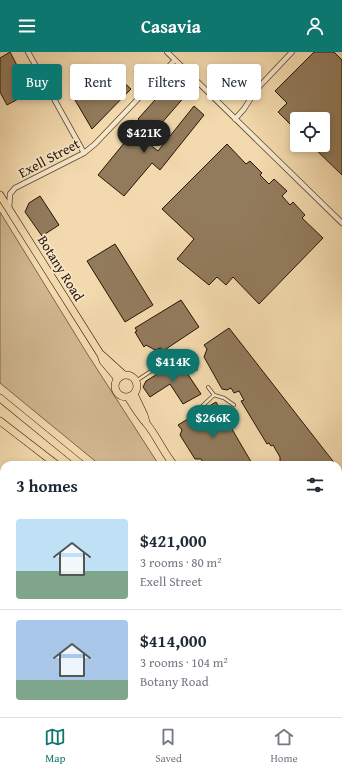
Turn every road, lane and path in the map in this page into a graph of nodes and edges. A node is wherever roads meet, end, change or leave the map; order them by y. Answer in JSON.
{"nodes":[{"id":1,"x":28,"y":52,"type":"edge"},
{"id":2,"x":167,"y":52,"type":"edge"},
{"id":3,"x":292,"y":52,"type":"edge"},
{"id":4,"x":175,"y":60,"type":"junction"},
{"id":5,"x":235,"y":118,"type":"junction"},
{"id":6,"x":84,"y":153,"type":"junction"},
{"id":7,"x":0,"y":195,"type":"edge"},
{"id":8,"x":9,"y":210,"type":"junction"},
{"id":9,"x":342,"y":223,"type":"edge"},
{"id":10,"x":196,"y":369,"type":"dead end"},
{"id":11,"x":121,"y":377,"type":"junction"},
{"id":12,"x":136,"y":381,"type":"junction"},
{"id":13,"x":208,"y":387,"type":"dead end"},
{"id":14,"x":131,"y":395,"type":"junction"},
{"id":15,"x":214,"y":395,"type":"junction"},
{"id":16,"x":0,"y":398,"type":"edge"},
{"id":17,"x":234,"y":405,"type":"dead end"},
{"id":18,"x":198,"y":410,"type":"dead end"},
{"id":19,"x":0,"y":421,"type":"edge"},
{"id":20,"x":167,"y":457,"type":"junction"},
{"id":21,"x":52,"y":461,"type":"edge"},
{"id":22,"x":77,"y":461,"type":"edge"},
{"id":23,"x":168,"y":461,"type":"edge"},
{"id":24,"x":170,"y":461,"type":"edge"}],
"edges":[{"from":1,"to":6,"type":"street"},
{"from":2,"to":4,"type":"street"},
{"from":3,"to":5,"type":"street"},
{"from":4,"to":5,"type":"street"},
{"from":4,"to":6,"type":"street","name":"Exell Street"},
{"from":5,"to":9,"type":"street"},
{"from":6,"to":8,"type":"street","name":"Exell Street"},
{"from":7,"to":8,"type":"main road","name":"Botany Road"},
{"from":8,"to":11,"type":"main road","name":"Botany Road"},
{"from":10,"to":12,"type":"lane"},
{"from":11,"to":12,"type":"main road"},
{"from":11,"to":14,"type":"main road"},
{"from":12,"to":14,"type":"main road"},
{"from":13,"to":15,"type":"lane"},
{"from":14,"to":20,"type":"main road"},
{"from":15,"to":17,"type":"lane"},
{"from":15,"to":18,"type":"lane"},
{"from":16,"to":22,"type":"main road"},
{"from":19,"to":21,"type":"main road"},
{"from":20,"to":23,"type":"main road"},
{"from":20,"to":24,"type":"main road"}]}
